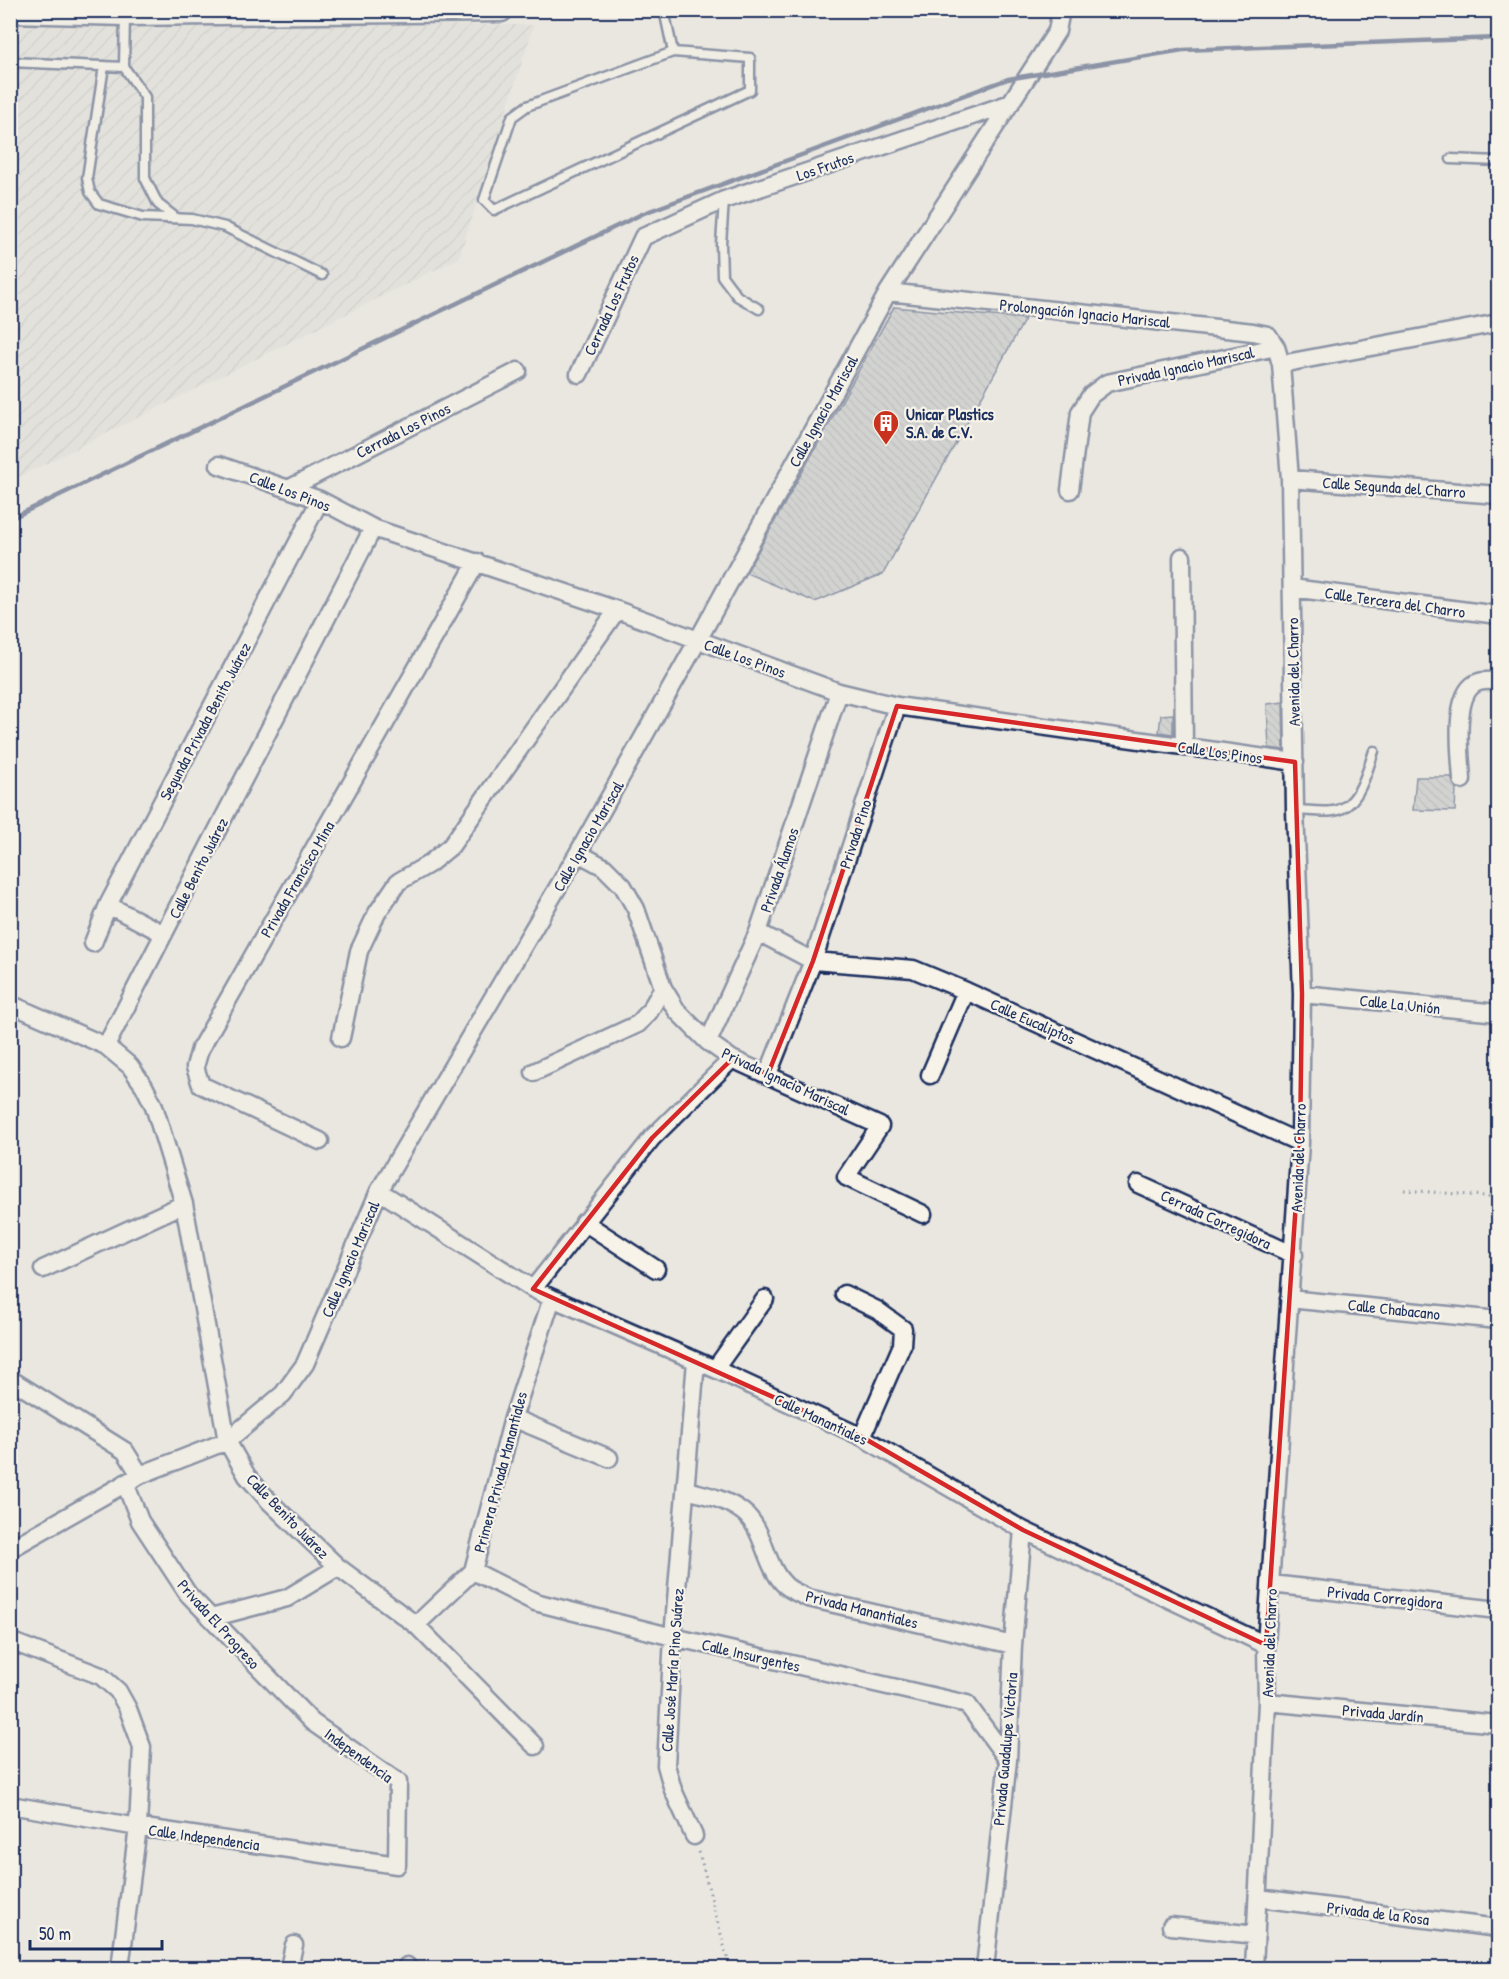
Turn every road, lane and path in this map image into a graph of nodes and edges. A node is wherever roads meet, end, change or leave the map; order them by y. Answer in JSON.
{"nodes":[{"id":1,"x":501,"y":10,"type":"edge"},
{"id":2,"x":664,"y":10,"type":"edge"},
{"id":3,"x":1061,"y":10,"type":"edge"},
{"id":4,"x":10,"y":11,"type":"edge"},
{"id":5,"x":125,"y":12,"type":"edge"},
{"id":6,"x":673,"y":52,"type":"junction"},
{"id":7,"x":10,"y":62,"type":"edge"},
{"id":8,"x":104,"y":66,"type":"junction"},
{"id":9,"x":124,"y":67,"type":"junction"},
{"id":10,"x":1011,"y":103,"type":"junction"},
{"id":11,"x":1451,"y":159,"type":"dead end"},
{"id":12,"x":1498,"y":161,"type":"edge"},
{"id":13,"x":724,"y":200,"type":"junction"},
{"id":14,"x":176,"y":218,"type":"junction"},
{"id":15,"x":642,"y":237,"type":"joint"},
{"id":16,"x":322,"y":275,"type":"dead end"},
{"id":17,"x":888,"y":292,"type":"junction"},
{"id":18,"x":759,"y":309,"type":"dead end"},
{"id":19,"x":1498,"y":323,"type":"edge"},
{"id":20,"x":1276,"y":347,"type":"junction"},
{"id":21,"x":1281,"y":364,"type":"junction"},
{"id":22,"x":518,"y":371,"type":"dead end"},
{"id":23,"x":579,"y":374,"type":"dead end"},
{"id":24,"x":219,"y":465,"type":"dead end"},
{"id":25,"x":1290,"y":479,"type":"junction"},
{"id":26,"x":288,"y":489,"type":"junction"},
{"id":27,"x":1070,"y":490,"type":"dead end"},
{"id":28,"x":1498,"y":495,"type":"edge"},
{"id":29,"x":320,"y":500,"type":"junction"},
{"id":30,"x":373,"y":528,"type":"junction"},
{"id":31,"x":1182,"y":557,"type":"dead end"},
{"id":32,"x":477,"y":562,"type":"junction"},
{"id":33,"x":1292,"y":588,"type":"junction"},
{"id":34,"x":617,"y":610,"type":"junction"},
{"id":35,"x":1498,"y":615,"type":"edge"},
{"id":36,"x":698,"y":640,"type":"junction"},
{"id":37,"x":1498,"y":681,"type":"edge"},
{"id":38,"x":839,"y":693,"type":"junction"},
{"id":39,"x":897,"y":706,"type":"junction"},
{"id":40,"x":1184,"y":747,"type":"junction"},
{"id":41,"x":1374,"y":751,"type":"dead end"},
{"id":42,"x":1295,"y":762,"type":"junction"},
{"id":43,"x":1462,"y":780,"type":"dead end"},
{"id":44,"x":1295,"y":810,"type":"junction"},
{"id":45,"x":578,"y":853,"type":"junction"},
{"id":46,"x":108,"y":905,"type":"junction"},
{"id":47,"x":758,"y":932,"type":"junction"},
{"id":48,"x":164,"y":934,"type":"junction"},
{"id":49,"x":93,"y":943,"type":"dead end"},
{"id":50,"x":813,"y":961,"type":"junction"},
{"id":51,"x":663,"y":988,"type":"junction"},
{"id":52,"x":966,"y":991,"type":"junction"},
{"id":53,"x":1302,"y":994,"type":"junction"},
{"id":54,"x":10,"y":1004,"type":"edge"},
{"id":55,"x":1498,"y":1013,"type":"edge"},
{"id":56,"x":340,"y":1038,"type":"dead end"},
{"id":57,"x":708,"y":1042,"type":"junction"},
{"id":58,"x":106,"y":1046,"type":"junction"},
{"id":59,"x":732,"y":1059,"type":"junction"},
{"id":60,"x":534,"y":1072,"type":"dead end"},
{"id":61,"x":768,"y":1074,"type":"junction"},
{"id":62,"x":930,"y":1075,"type":"dead end"},
{"id":63,"x":320,"y":1142,"type":"dead end"},
{"id":64,"x":1300,"y":1143,"type":"junction"},
{"id":65,"x":1138,"y":1184,"type":"dead end"},
{"id":66,"x":1404,"y":1190,"type":"dead end"},
{"id":67,"x":379,"y":1191,"type":"junction"},
{"id":68,"x":1498,"y":1197,"type":"edge"},
{"id":69,"x":184,"y":1204,"type":"junction"},
{"id":70,"x":923,"y":1214,"type":"dead end"},
{"id":71,"x":584,"y":1222,"type":"junction"},
{"id":72,"x":1294,"y":1255,"type":"junction"},
{"id":73,"x":43,"y":1269,"type":"dead end"},
{"id":74,"x":656,"y":1269,"type":"dead end"},
{"id":75,"x":533,"y":1289,"type":"junction"},
{"id":76,"x":844,"y":1294,"type":"dead end"},
{"id":77,"x":552,"y":1298,"type":"junction"},
{"id":78,"x":765,"y":1299,"type":"dead end"},
{"id":79,"x":1289,"y":1299,"type":"junction"},
{"id":80,"x":1498,"y":1320,"type":"edge"},
{"id":81,"x":696,"y":1361,"type":"junction"},
{"id":82,"x":714,"y":1369,"type":"junction"},
{"id":83,"x":10,"y":1379,"type":"edge"},
{"id":84,"x":513,"y":1418,"type":"junction"},
{"id":85,"x":862,"y":1437,"type":"junction"},
{"id":86,"x":227,"y":1441,"type":"junction"},
{"id":87,"x":609,"y":1458,"type":"dead end"},
{"id":88,"x":140,"y":1475,"type":"junction"},
{"id":89,"x":125,"y":1484,"type":"junction"},
{"id":90,"x":686,"y":1491,"type":"junction"},
{"id":91,"x":1023,"y":1530,"type":"junction"},
{"id":92,"x":10,"y":1549,"type":"edge"},
{"id":93,"x":338,"y":1567,"type":"junction"},
{"id":94,"x":473,"y":1571,"type":"junction"},
{"id":95,"x":1270,"y":1584,"type":"junction"},
{"id":96,"x":1498,"y":1610,"type":"edge"},
{"id":97,"x":211,"y":1618,"type":"junction"},
{"id":98,"x":416,"y":1624,"type":"junction"},
{"id":99,"x":673,"y":1637,"type":"junction"},
{"id":100,"x":10,"y":1641,"type":"edge"},
{"id":101,"x":1013,"y":1645,"type":"junction"},
{"id":102,"x":1266,"y":1645,"type":"junction"},
{"id":103,"x":1267,"y":1702,"type":"junction"},
{"id":104,"x":312,"y":1722,"type":"joint"},
{"id":105,"x":1498,"y":1724,"type":"edge"},
{"id":106,"x":535,"y":1746,"type":"dead end"},
{"id":107,"x":1008,"y":1760,"type":"junction"},
{"id":108,"x":10,"y":1805,"type":"edge"},
{"id":109,"x":138,"y":1827,"type":"junction"},
{"id":110,"x":694,"y":1836,"type":"joint"},
{"id":111,"x":397,"y":1865,"type":"joint"},
{"id":112,"x":1258,"y":1898,"type":"junction"},
{"id":113,"x":1171,"y":1926,"type":"dead end"},
{"id":114,"x":1498,"y":1928,"type":"edge"},
{"id":115,"x":1256,"y":1935,"type":"junction"},
{"id":116,"x":294,"y":1945,"type":"dead end"},
{"id":117,"x":120,"y":1968,"type":"edge"},
{"id":118,"x":289,"y":1968,"type":"edge"},
{"id":119,"x":730,"y":1968,"type":"edge"},
{"id":120,"x":985,"y":1968,"type":"edge"},
{"id":121,"x":1254,"y":1968,"type":"edge"}],
"edges":[{"from":1,"to":5,"type":"main road"},
{"from":2,"to":6,"type":"lane"},
{"from":3,"to":10,"type":"street","name":"Calle Ignacio Mariscal"},
{"from":4,"to":5,"type":"main road"},
{"from":5,"to":9,"type":"lane"},
{"from":6,"to":6,"type":"lane"},
{"from":7,"to":8,"type":"lane"},
{"from":8,"to":9,"type":"lane"},
{"from":8,"to":14,"type":"lane"},
{"from":9,"to":14,"type":"lane"},
{"from":10,"to":13,"type":"street","name":"Los Frutos"},
{"from":10,"to":17,"type":"street","name":"Calle Ignacio Mariscal"},
{"from":11,"to":12,"type":"lane"},
{"from":13,"to":15,"type":"street","name":"Los Frutos"},
{"from":13,"to":18,"type":"lane"},
{"from":14,"to":16,"type":"lane"},
{"from":15,"to":23,"type":"street","name":"Cerrada Los Frutos"},
{"from":17,"to":20,"type":"street","name":"Prolongación Ignacio Mariscal"},
{"from":17,"to":36,"type":"street","name":"Calle Ignacio Mariscal"},
{"from":19,"to":21,"type":"street"},
{"from":20,"to":21,"type":"street","name":"Avenida del Charro"},
{"from":20,"to":27,"type":"street","name":"Privada Ignacio Mariscal"},
{"from":21,"to":25,"type":"street","name":"Avenida del Charro"},
{"from":22,"to":26,"type":"street","name":"Cerrada Los Pinos"},
{"from":24,"to":26,"type":"street","name":"Calle Los Pinos"},
{"from":25,"to":28,"type":"street","name":"Calle Segunda del Charro"},
{"from":25,"to":33,"type":"street","name":"Avenida del Charro"},
{"from":26,"to":29,"type":"street","name":"Calle Los Pinos"},
{"from":29,"to":30,"type":"street","name":"Calle Los Pinos"},
{"from":29,"to":46,"type":"street","name":"Segunda Privada Benito Juárez"},
{"from":30,"to":32,"type":"street","name":"Calle Los Pinos"},
{"from":30,"to":48,"type":"street","name":"Calle Benito Juárez"},
{"from":31,"to":40,"type":"street"},
{"from":32,"to":34,"type":"street","name":"Calle Los Pinos"},
{"from":32,"to":63,"type":"street","name":"Privada Francisco Mina"},
{"from":33,"to":35,"type":"street","name":"Calle Tercera del Charro"},
{"from":33,"to":42,"type":"street","name":"Avenida del Charro"},
{"from":34,"to":36,"type":"street","name":"Calle Los Pinos"},
{"from":34,"to":56,"type":"street"},
{"from":36,"to":38,"type":"street","name":"Calle Los Pinos"},
{"from":36,"to":45,"type":"street","name":"Calle Ignacio Mariscal"},
{"from":37,"to":43,"type":"street"},
{"from":38,"to":39,"type":"street","name":"Calle Los Pinos"},
{"from":38,"to":47,"type":"street","name":"Privada Álamos"},
{"from":39,"to":40,"type":"street","name":"Calle Los Pinos"},
{"from":39,"to":50,"type":"street","name":"Privada Pino"},
{"from":40,"to":42,"type":"street","name":"Calle Los Pinos"},
{"from":41,"to":44,"type":"lane"},
{"from":42,"to":44,"type":"street","name":"Avenida del Charro"},
{"from":44,"to":53,"type":"street","name":"Avenida del Charro"},
{"from":45,"to":51,"type":"street","name":"Privada Ignacio Mariscal"},
{"from":45,"to":67,"type":"street","name":"Calle Ignacio Mariscal"},
{"from":46,"to":48,"type":"street"},
{"from":46,"to":49,"type":"street","name":"Segunda Privada Benito Juárez"},
{"from":47,"to":50,"type":"street","name":"Calle Eucaliptos"},
{"from":47,"to":57,"type":"street","name":"Privada Álamos"},
{"from":48,"to":58,"type":"street","name":"Calle Benito Juárez"},
{"from":50,"to":52,"type":"street","name":"Calle Eucaliptos"},
{"from":50,"to":61,"type":"street","name":"Privada Pino"},
{"from":51,"to":57,"type":"street","name":"Privada Ignacio Mariscal"},
{"from":51,"to":60,"type":"street"},
{"from":52,"to":62,"type":"street"},
{"from":52,"to":64,"type":"street","name":"Calle Eucaliptos"},
{"from":53,"to":55,"type":"street","name":"Calle La Unión"},
{"from":53,"to":64,"type":"street","name":"Avenida del Charro"},
{"from":54,"to":58,"type":"street"},
{"from":57,"to":59,"type":"street","name":"Privada Ignacio Mariscal"},
{"from":58,"to":69,"type":"street","name":"Calle Benito Juárez"},
{"from":59,"to":61,"type":"street","name":"Privada Ignacio Mariscal"},
{"from":59,"to":71,"type":"street"},
{"from":61,"to":70,"type":"street","name":"Privada Ignacio Mariscal"},
{"from":64,"to":72,"type":"street","name":"Avenida del Charro"},
{"from":65,"to":72,"type":"street","name":"Cerrada Corregidora"},
{"from":66,"to":68,"type":"path"},
{"from":67,"to":75,"type":"street","name":"Calle Manantiales"},
{"from":67,"to":86,"type":"street","name":"Calle Ignacio Mariscal"},
{"from":69,"to":73,"type":"street"},
{"from":69,"to":86,"type":"street","name":"Calle Benito Juárez"},
{"from":71,"to":74,"type":"street"},
{"from":71,"to":75,"type":"street"},
{"from":72,"to":79,"type":"street","name":"Avenida del Charro"},
{"from":75,"to":77,"type":"street","name":"Calle Manantiales"},
{"from":76,"to":85,"type":"street"},
{"from":77,"to":81,"type":"street","name":"Calle Manantiales"},
{"from":77,"to":84,"type":"street","name":"Primera Privada Manantiales"},
{"from":78,"to":82,"type":"street"},
{"from":79,"to":80,"type":"street","name":"Calle Chabacano"},
{"from":79,"to":95,"type":"street","name":"Avenida del Charro"},
{"from":81,"to":82,"type":"street","name":"Calle Manantiales"},
{"from":81,"to":90,"type":"street","name":"Calle José María Pino Suárez"},
{"from":82,"to":85,"type":"street","name":"Calle Manantiales"},
{"from":83,"to":88,"type":"street"},
{"from":84,"to":87,"type":"street"},
{"from":84,"to":94,"type":"street","name":"Primera Privada Manantiales"},
{"from":85,"to":91,"type":"street","name":"Calle Manantiales"},
{"from":86,"to":88,"type":"street","name":"Calle Ignacio Mariscal"},
{"from":86,"to":93,"type":"street","name":"Calle Benito Juárez"},
{"from":88,"to":89,"type":"street","name":"Calle Ignacio Mariscal"},
{"from":89,"to":92,"type":"street","name":"Calle Ignacio Mariscal"},
{"from":89,"to":97,"type":"street","name":"Privada El Progreso"},
{"from":90,"to":99,"type":"street","name":"Calle José María Pino Suárez"},
{"from":90,"to":101,"type":"street","name":"Privada Manantiales"},
{"from":91,"to":101,"type":"street","name":"Privada Guadalupe Victoria"},
{"from":91,"to":102,"type":"street","name":"Calle Manantiales"},
{"from":93,"to":97,"type":"street"},
{"from":93,"to":98,"type":"street","name":"Calle Benito Juárez"},
{"from":94,"to":98,"type":"street","name":"Primera Privada Manantiales"},
{"from":94,"to":99,"type":"street","name":"Calle Insurgentes"},
{"from":95,"to":96,"type":"street","name":"Privada Corregidora"},
{"from":95,"to":102,"type":"street","name":"Avenida del Charro"},
{"from":97,"to":104,"type":"street","name":"Privada El Progreso"},
{"from":98,"to":106,"type":"street","name":"Calle Benito Juárez"},
{"from":99,"to":107,"type":"street","name":"Calle Insurgentes"},
{"from":99,"to":110,"type":"street","name":"Calle José María Pino Suárez"},
{"from":100,"to":109,"type":"street"},
{"from":101,"to":107,"type":"street","name":"Privada Guadalupe Victoria"},
{"from":102,"to":103,"type":"street","name":"Avenida del Charro"},
{"from":103,"to":105,"type":"street","name":"Privada Jardín"},
{"from":103,"to":112,"type":"street","name":"Avenida del Charro"},
{"from":104,"to":111,"type":"street","name":"Independencia"},
{"from":107,"to":120,"type":"street","name":"Privada Guadalupe Victoria"},
{"from":108,"to":109,"type":"street","name":"Calle Independencia"},
{"from":109,"to":111,"type":"street","name":"Calle Independencia"},
{"from":109,"to":117,"type":"street"},
{"from":110,"to":119,"type":"path"},
{"from":112,"to":114,"type":"street","name":"Privada de la Rosa"},
{"from":112,"to":115,"type":"street","name":"Avenida del Charro"},
{"from":113,"to":115,"type":"street"},
{"from":115,"to":121,"type":"street","name":"Avenida del Charro"},
{"from":116,"to":118,"type":"street"}]}
